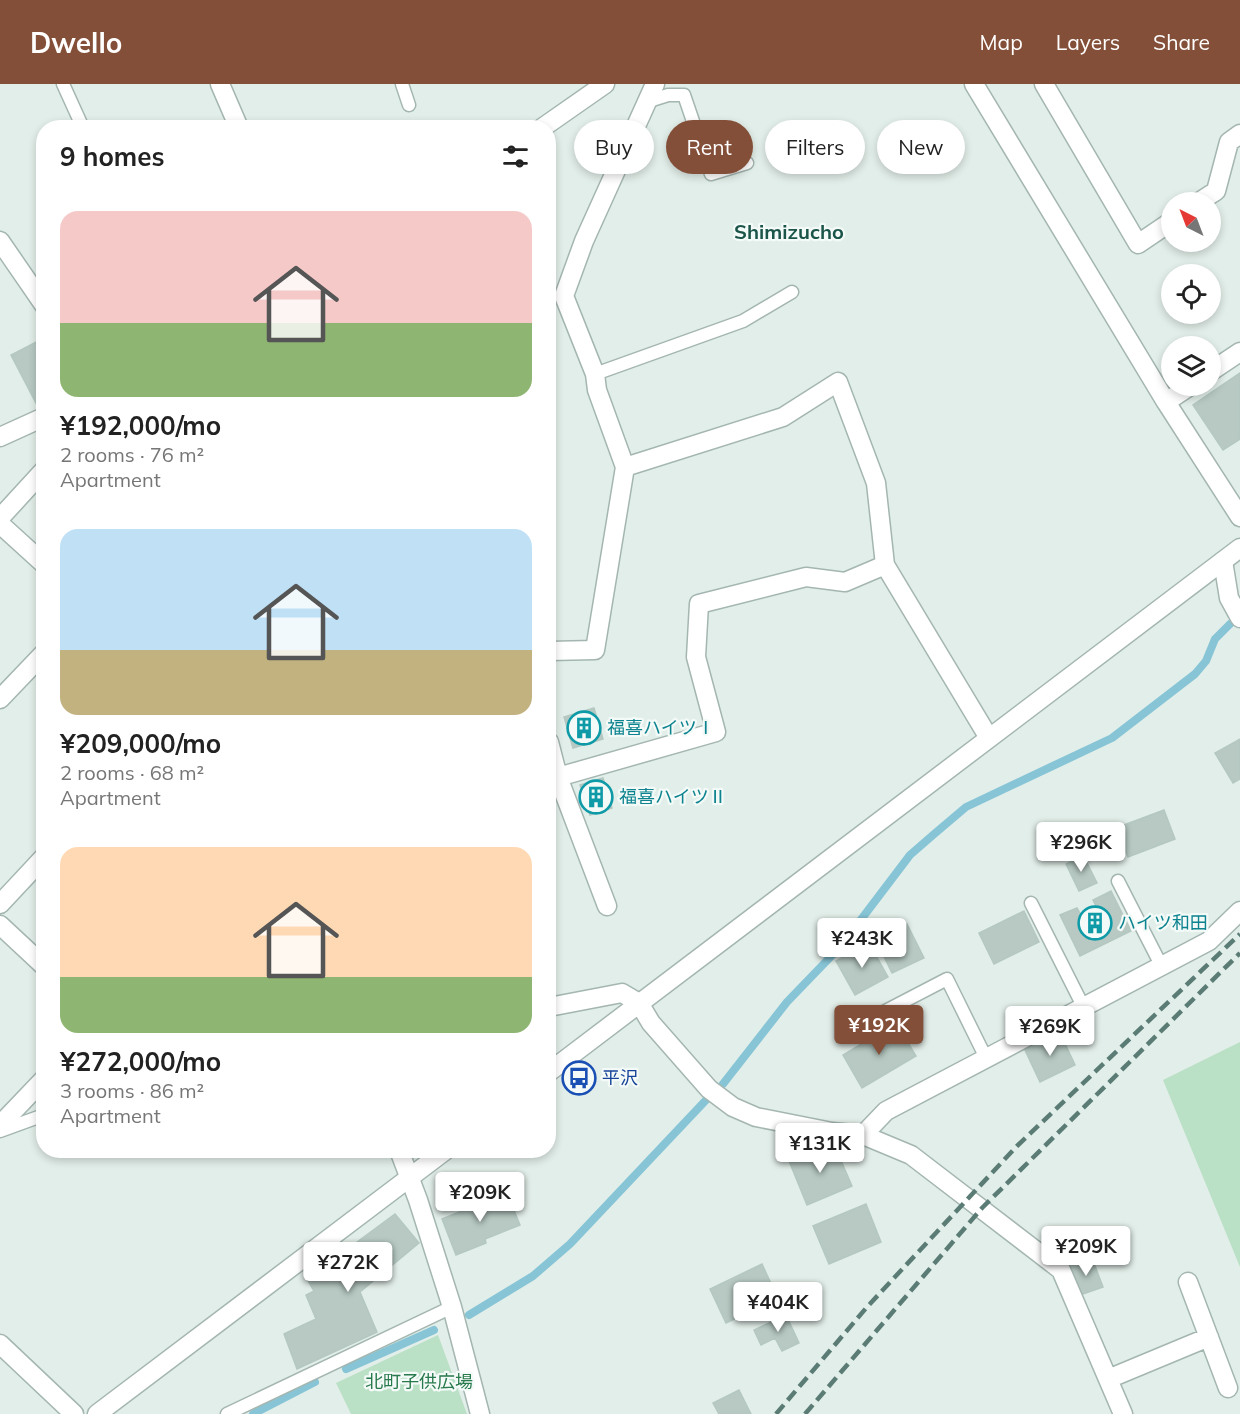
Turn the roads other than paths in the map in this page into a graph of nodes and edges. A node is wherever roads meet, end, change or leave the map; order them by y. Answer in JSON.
{"nodes":[{"id":1,"x":63,"y":84,"type":"edge"},
{"id":2,"x":220,"y":84,"type":"edge"},
{"id":3,"x":402,"y":84,"type":"edge"},
{"id":4,"x":605,"y":84,"type":"edge"},
{"id":5,"x":974,"y":84,"type":"edge"},
{"id":6,"x":1044,"y":84,"type":"edge"},
{"id":7,"x":652,"y":93,"type":"edge"},
{"id":8,"x":410,"y":105,"type":"dead end"},
{"id":9,"x":79,"y":120,"type":"edge"},
{"id":10,"x":236,"y":120,"type":"edge"},
{"id":11,"x":553,"y":120,"type":"edge"},
{"id":12,"x":693,"y":120,"type":"edge"},
{"id":13,"x":1240,"y":134,"type":"edge"},
{"id":14,"x":1214,"y":192,"type":"edge"},
{"id":15,"x":1161,"y":228,"type":"edge"},
{"id":16,"x":0,"y":241,"type":"edge"},
{"id":17,"x":792,"y":292,"type":"dead end"},
{"id":18,"x":36,"y":293,"type":"edge"},
{"id":19,"x":1240,"y":352,"type":"edge"},
{"id":20,"x":1221,"y":365,"type":"edge"},
{"id":21,"x":596,"y":374,"type":"junction"},
{"id":22,"x":1175,"y":396,"type":"edge"},
{"id":23,"x":1166,"y":402,"type":"junction"},
{"id":24,"x":36,"y":421,"type":"edge"},
{"id":25,"x":0,"y":437,"type":"edge"},
{"id":26,"x":625,"y":467,"type":"junction"},
{"id":27,"x":36,"y":479,"type":"edge"},
{"id":28,"x":1240,"y":517,"type":"edge"},
{"id":29,"x":0,"y":518,"type":"edge"},
{"id":30,"x":0,"y":524,"type":"edge"},
{"id":31,"x":1240,"y":548,"type":"edge"},
{"id":32,"x":36,"y":557,"type":"edge"},
{"id":33,"x":1223,"y":561,"type":"junction"},
{"id":34,"x":885,"y":565,"type":"junction"},
{"id":35,"x":1240,"y":618,"type":"edge"},
{"id":36,"x":556,"y":651,"type":"edge"},
{"id":37,"x":36,"y":661,"type":"edge"},
{"id":38,"x":0,"y":699,"type":"edge"},
{"id":39,"x":989,"y":738,"type":"junction"},
{"id":40,"x":556,"y":769,"type":"edge"},
{"id":41,"x":558,"y":777,"type":"junction"},
{"id":42,"x":36,"y":866,"type":"edge"},
{"id":43,"x":1118,"y":881,"type":"dead end"},
{"id":44,"x":1031,"y":903,"type":"dead end"},
{"id":45,"x":0,"y":904,"type":"edge"},
{"id":46,"x":608,"y":906,"type":"dead end"},
{"id":47,"x":1240,"y":911,"type":"edge"},
{"id":48,"x":0,"y":925,"type":"edge"},
{"id":49,"x":36,"y":959,"type":"edge"},
{"id":50,"x":1161,"y":965,"type":"junction"},
{"id":51,"x":639,"y":1003,"type":"junction"},
{"id":52,"x":556,"y":1006,"type":"edge"},
{"id":53,"x":1083,"y":1006,"type":"junction"},
{"id":54,"x":872,"y":1018,"type":"dead end"},
{"id":55,"x":986,"y":1058,"type":"junction"},
{"id":56,"x":556,"y":1067,"type":"edge"},
{"id":57,"x":36,"y":1087,"type":"edge"},
{"id":58,"x":36,"y":1118,"type":"edge"},
{"id":59,"x":0,"y":1125,"type":"edge"},
{"id":60,"x":0,"y":1131,"type":"edge"},
{"id":61,"x":863,"y":1134,"type":"junction"},
{"id":62,"x":401,"y":1158,"type":"edge"},
{"id":63,"x":436,"y":1158,"type":"edge"},
{"id":64,"x":408,"y":1179,"type":"junction"},
{"id":65,"x":1188,"y":1282,"type":"dead end"},
{"id":66,"x":452,"y":1307,"type":"junction"},
{"id":67,"x":1209,"y":1337,"type":"junction"},
{"id":68,"x":0,"y":1344,"type":"edge"},
{"id":69,"x":1108,"y":1379,"type":"junction"},
{"id":70,"x":1228,"y":1388,"type":"dead end"},
{"id":71,"x":74,"y":1414,"type":"edge"},
{"id":72,"x":97,"y":1414,"type":"edge"},
{"id":73,"x":228,"y":1414,"type":"edge"},
{"id":74,"x":480,"y":1414,"type":"edge"},
{"id":75,"x":1123,"y":1414,"type":"edge"}],
"edges":[{"from":1,"to":9,"type":"lane"},
{"from":2,"to":10,"type":"street"},
{"from":3,"to":8,"type":"lane"},
{"from":4,"to":11,"type":"street"},
{"from":5,"to":23,"type":"street"},
{"from":6,"to":15,"type":"street"},
{"from":7,"to":12,"type":"lane"},
{"from":7,"to":21,"type":"street"},
{"from":13,"to":14,"type":"street"},
{"from":16,"to":18,"type":"street"},
{"from":17,"to":21,"type":"lane"},
{"from":19,"to":20,"type":"street"},
{"from":21,"to":26,"type":"street"},
{"from":22,"to":23,"type":"street"},
{"from":23,"to":28,"type":"street"},
{"from":24,"to":25,"type":"street"},
{"from":26,"to":34,"type":"street"},
{"from":26,"to":36,"type":"street"},
{"from":27,"to":29,"type":"street"},
{"from":30,"to":32,"type":"street"},
{"from":31,"to":33,"type":"street"},
{"from":33,"to":35,"type":"street"},
{"from":33,"to":39,"type":"street"},
{"from":34,"to":39,"type":"street"},
{"from":34,"to":41,"type":"street"},
{"from":37,"to":38,"type":"street"},
{"from":39,"to":51,"type":"street"},
{"from":40,"to":41,"type":"street"},
{"from":41,"to":46,"type":"street"},
{"from":42,"to":45,"type":"street"},
{"from":43,"to":50,"type":"lane"},
{"from":44,"to":53,"type":"lane"},
{"from":47,"to":50,"type":"street"},
{"from":48,"to":49,"type":"street"},
{"from":50,"to":53,"type":"street"},
{"from":51,"to":52,"type":"street"},
{"from":51,"to":56,"type":"street"},
{"from":51,"to":61,"type":"street"},
{"from":53,"to":55,"type":"street"},
{"from":54,"to":55,"type":"lane"},
{"from":55,"to":61,"type":"street"},
{"from":57,"to":59,"type":"street"},
{"from":58,"to":60,"type":"lane"},
{"from":61,"to":69,"type":"street"},
{"from":62,"to":64,"type":"street"},
{"from":63,"to":64,"type":"street"},
{"from":64,"to":66,"type":"street"},
{"from":64,"to":72,"type":"street"},
{"from":65,"to":67,"type":"street"},
{"from":66,"to":73,"type":"lane"},
{"from":66,"to":74,"type":"street"},
{"from":67,"to":69,"type":"street"},
{"from":67,"to":70,"type":"street"},
{"from":68,"to":71,"type":"street"},
{"from":69,"to":75,"type":"street"}]}
